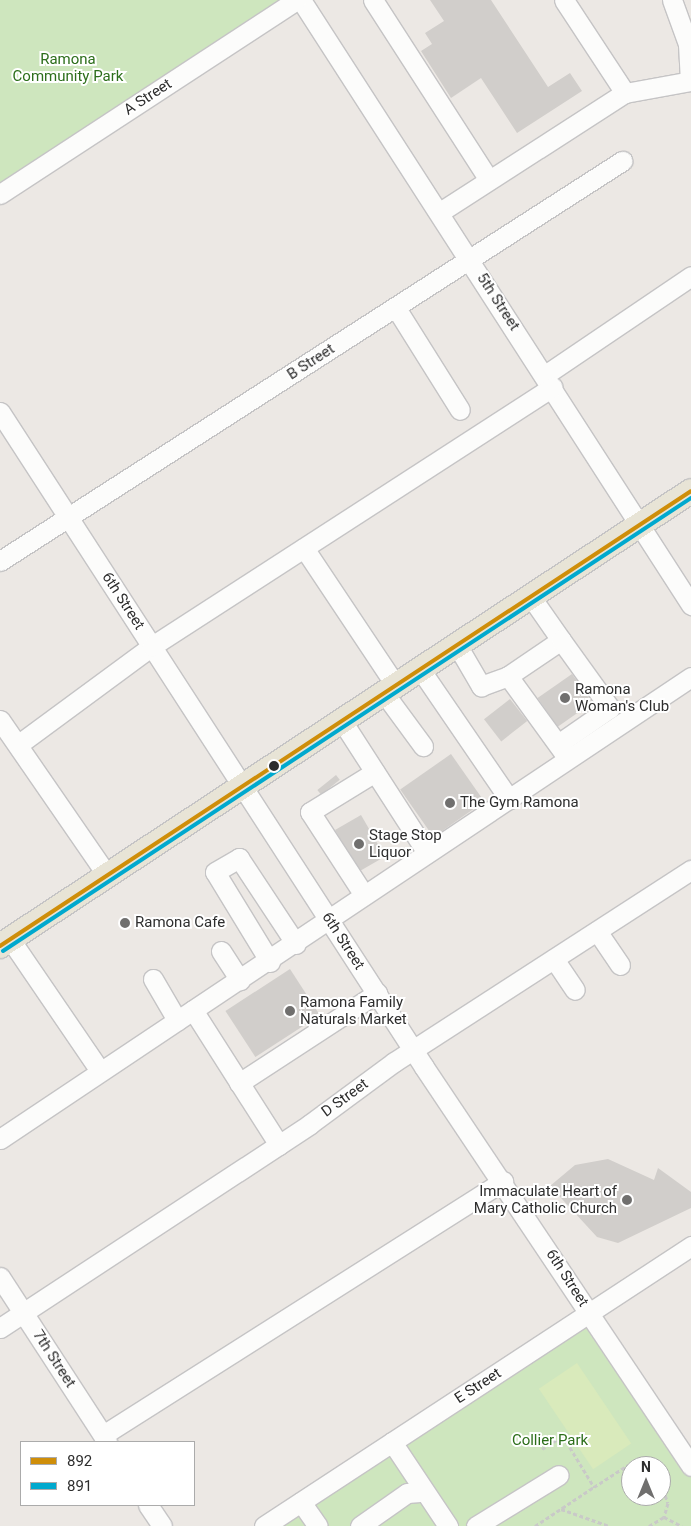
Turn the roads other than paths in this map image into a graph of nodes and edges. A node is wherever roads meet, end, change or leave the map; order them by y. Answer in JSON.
{"nodes":[{"id":1,"x":296,"y":0,"type":"edge"},
{"id":2,"x":302,"y":0,"type":"edge"},
{"id":3,"x":373,"y":0,"type":"edge"},
{"id":4,"x":564,"y":0,"type":"edge"},
{"id":5,"x":680,"y":4,"type":"edge"},
{"id":6,"x":691,"y":81,"type":"edge"},
{"id":7,"x":625,"y":93,"type":"junction"},
{"id":8,"x":622,"y":161,"type":"dead end"},
{"id":9,"x":489,"y":180,"type":"junction"},
{"id":10,"x":0,"y":194,"type":"edge"},
{"id":11,"x":440,"y":212,"type":"junction"},
{"id":12,"x":471,"y":260,"type":"junction"},
{"id":13,"x":691,"y":276,"type":"edge"},
{"id":14,"x":396,"y":308,"type":"junction"},
{"id":15,"x":549,"y":381,"type":"junction"},
{"id":16,"x":460,"y":410,"type":"dead end"},
{"id":17,"x":0,"y":412,"type":"edge"},
{"id":18,"x":691,"y":491,"type":"edge"},
{"id":19,"x":68,"y":517,"type":"junction"},
{"id":20,"x":640,"y":524,"type":"junction"},
{"id":21,"x":304,"y":548,"type":"junction"},
{"id":22,"x":0,"y":561,"type":"edge"},
{"id":23,"x":531,"y":597,"type":"junction"},
{"id":24,"x":691,"y":605,"type":"edge"},
{"id":25,"x":561,"y":640,"type":"junction"},
{"id":26,"x":152,"y":646,"type":"junction"},
{"id":27,"x":457,"y":646,"type":"junction"},
{"id":28,"x":420,"y":669,"type":"junction"},
{"id":29,"x":508,"y":676,"type":"junction"},
{"id":30,"x":689,"y":682,"type":"edge"},
{"id":31,"x":390,"y":689,"type":"junction"},
{"id":32,"x":0,"y":720,"type":"edge"},
{"id":33,"x":342,"y":721,"type":"junction"},
{"id":34,"x":19,"y":744,"type":"junction"},
{"id":35,"x":423,"y":746,"type":"dead end"},
{"id":36,"x":563,"y":751,"type":"junction"},
{"id":37,"x":375,"y":772,"type":"junction"},
{"id":38,"x":243,"y":786,"type":"junction"},
{"id":39,"x":509,"y":799,"type":"junction"},
{"id":40,"x":427,"y":853,"type":"junction"},
{"id":41,"x":691,"y":870,"type":"edge"},
{"id":42,"x":107,"y":875,"type":"junction"},
{"id":43,"x":364,"y":895,"type":"junction"},
{"id":44,"x":331,"y":922,"type":"junction"},
{"id":45,"x":596,"y":931,"type":"junction"},
{"id":46,"x":5,"y":942,"type":"edge"},
{"id":47,"x":296,"y":944,"type":"junction"},
{"id":48,"x":221,"y":951,"type":"dead end"},
{"id":49,"x":554,"y":959,"type":"junction"},
{"id":50,"x":270,"y":962,"type":"junction"},
{"id":51,"x":620,"y":965,"type":"dead end"},
{"id":52,"x":153,"y":979,"type":"dead end"},
{"id":53,"x":240,"y":980,"type":"junction"},
{"id":54,"x":575,"y":990,"type":"dead end"},
{"id":55,"x":377,"y":994,"type":"junction"},
{"id":56,"x":185,"y":1015,"type":"junction"},
{"id":57,"x":413,"y":1050,"type":"junction"},
{"id":58,"x":100,"y":1071,"type":"junction"},
{"id":59,"x":239,"y":1083,"type":"junction"},
{"id":60,"x":0,"y":1139,"type":"edge"},
{"id":61,"x":279,"y":1145,"type":"junction"},
{"id":62,"x":503,"y":1181,"type":"junction"},
{"id":63,"x":691,"y":1246,"type":"edge"},
{"id":64,"x":0,"y":1277,"type":"edge"},
{"id":65,"x":24,"y":1312,"type":"junction"},
{"id":66,"x":590,"y":1312,"type":"junction"},
{"id":67,"x":0,"y":1328,"type":"edge"},
{"id":68,"x":105,"y":1439,"type":"edge"},
{"id":69,"x":392,"y":1442,"type":"junction"},
{"id":70,"x":691,"y":1466,"type":"edge"},
{"id":71,"x":559,"y":1475,"type":"dead end"},
{"id":72,"x":423,"y":1492,"type":"junction"},
{"id":73,"x":301,"y":1502,"type":"junction"},
{"id":74,"x":149,"y":1506,"type":"edge"},
{"id":75,"x":162,"y":1526,"type":"edge"},
{"id":76,"x":264,"y":1526,"type":"edge"},
{"id":77,"x":318,"y":1526,"type":"edge"},
{"id":78,"x":360,"y":1526,"type":"edge"},
{"id":79,"x":448,"y":1526,"type":"edge"},
{"id":80,"x":476,"y":1526,"type":"edge"}],
"edges":[{"from":1,"to":10,"type":"street","name":"A Street"},
{"from":2,"to":11,"type":"street","name":"5th Street"},
{"from":3,"to":9,"type":"street"},
{"from":4,"to":7,"type":"street"},
{"from":5,"to":6,"type":"street"},
{"from":6,"to":7,"type":"street"},
{"from":7,"to":9,"type":"street"},
{"from":8,"to":12,"type":"street","name":"B Street"},
{"from":9,"to":11,"type":"street"},
{"from":11,"to":12,"type":"street","name":"5th Street"},
{"from":12,"to":14,"type":"street","name":"B Street"},
{"from":12,"to":15,"type":"street","name":"5th Street"},
{"from":13,"to":15,"type":"street"},
{"from":14,"to":16,"type":"street"},
{"from":14,"to":19,"type":"street","name":"B Street"},
{"from":15,"to":20,"type":"street","name":"5th Street"},
{"from":15,"to":21,"type":"street"},
{"from":17,"to":19,"type":"street","name":"6th Street"},
{"from":18,"to":20,"type":"main road"},
{"from":19,"to":22,"type":"street","name":"B Street"},
{"from":19,"to":26,"type":"street","name":"6th Street"},
{"from":20,"to":23,"type":"main road"},
{"from":20,"to":24,"type":"street","name":"5th Street"},
{"from":21,"to":26,"type":"street"},
{"from":21,"to":31,"type":"street"},
{"from":23,"to":25,"type":"street"},
{"from":23,"to":27,"type":"main road"},
{"from":25,"to":29,"type":"street"},
{"from":25,"to":36,"type":"street"},
{"from":26,"to":34,"type":"street"},
{"from":26,"to":38,"type":"street","name":"6th Street"},
{"from":27,"to":28,"type":"main road"},
{"from":27,"to":29,"type":"street"},
{"from":28,"to":31,"type":"main road"},
{"from":28,"to":39,"type":"street"},
{"from":29,"to":36,"type":"street"},
{"from":30,"to":36,"type":"street"},
{"from":31,"to":33,"type":"main road"},
{"from":31,"to":35,"type":"street"},
{"from":32,"to":34,"type":"street"},
{"from":33,"to":37,"type":"street"},
{"from":33,"to":38,"type":"main road"},
{"from":34,"to":42,"type":"street"},
{"from":36,"to":39,"type":"street"},
{"from":37,"to":40,"type":"street"},
{"from":37,"to":43,"type":"street"},
{"from":38,"to":42,"type":"main road"},
{"from":38,"to":44,"type":"street","name":"6th Street"},
{"from":39,"to":40,"type":"street"},
{"from":40,"to":43,"type":"street"},
{"from":41,"to":45,"type":"street","name":"D Street"},
{"from":42,"to":46,"type":"main road"},
{"from":43,"to":44,"type":"street"},
{"from":44,"to":47,"type":"street"},
{"from":44,"to":55,"type":"street","name":"6th Street"},
{"from":45,"to":49,"type":"street","name":"D Street"},
{"from":45,"to":51,"type":"street"},
{"from":46,"to":58,"type":"street"},
{"from":47,"to":50,"type":"street"},
{"from":47,"to":50,"type":"street"},
{"from":48,"to":53,"type":"street"},
{"from":49,"to":54,"type":"street"},
{"from":49,"to":57,"type":"street","name":"D Street"},
{"from":50,"to":53,"type":"street"},
{"from":52,"to":56,"type":"street"},
{"from":53,"to":56,"type":"street"},
{"from":55,"to":57,"type":"street","name":"6th Street"},
{"from":55,"to":59,"type":"street"},
{"from":56,"to":58,"type":"street"},
{"from":56,"to":59,"type":"street"},
{"from":57,"to":61,"type":"street","name":"D Street"},
{"from":57,"to":62,"type":"street","name":"6th Street"},
{"from":58,"to":60,"type":"street"},
{"from":59,"to":61,"type":"street"},
{"from":61,"to":65,"type":"street","name":"D Street"},
{"from":62,"to":66,"type":"street","name":"6th Street"},
{"from":62,"to":68,"type":"street"},
{"from":63,"to":66,"type":"street","name":"E Street"},
{"from":64,"to":65,"type":"street","name":"7th Street"},
{"from":65,"to":67,"type":"street","name":"D Street"},
{"from":65,"to":68,"type":"street","name":"7th Street"},
{"from":66,"to":69,"type":"street","name":"E Street"},
{"from":66,"to":70,"type":"street","name":"6th Street"},
{"from":69,"to":72,"type":"street"},
{"from":69,"to":73,"type":"street","name":"E Street"},
{"from":71,"to":80,"type":"street"},
{"from":72,"to":78,"type":"street"},
{"from":72,"to":79,"type":"street"},
{"from":73,"to":76,"type":"street","name":"E Street"},
{"from":73,"to":77,"type":"street"},
{"from":74,"to":75,"type":"street"}]}
